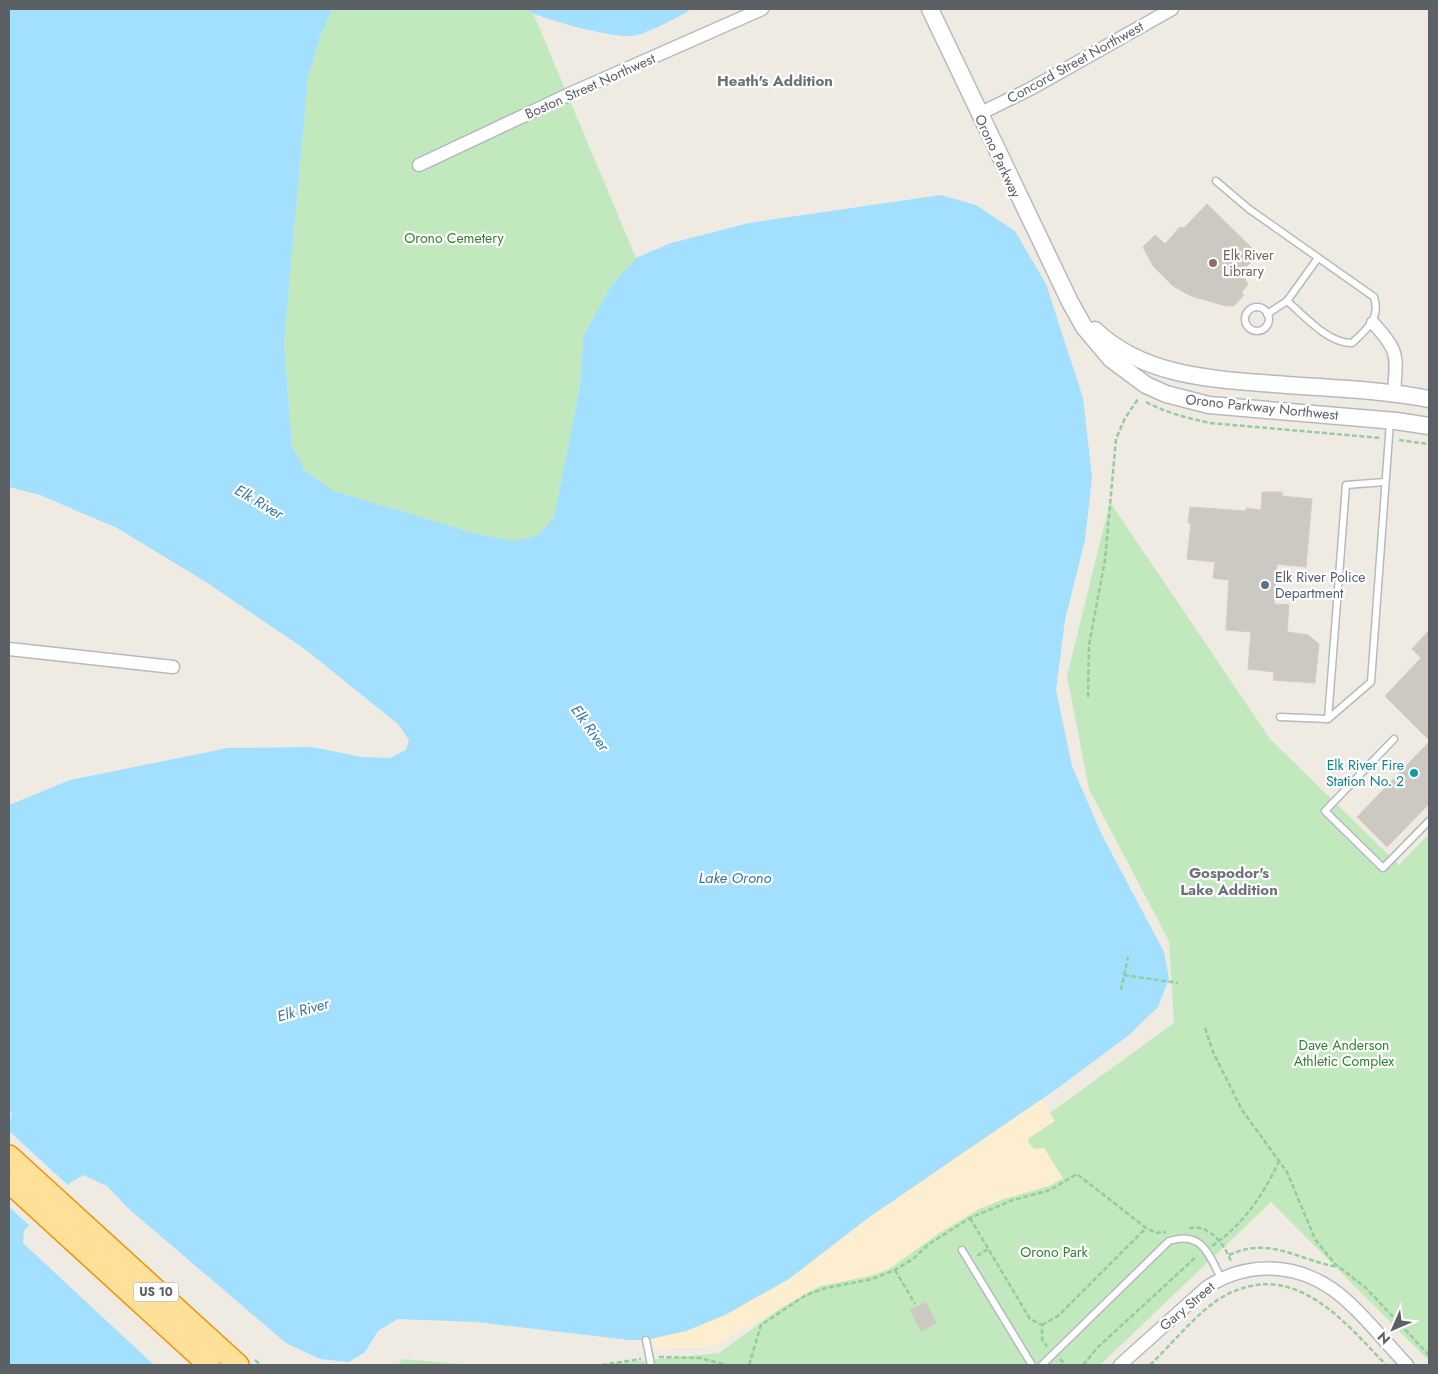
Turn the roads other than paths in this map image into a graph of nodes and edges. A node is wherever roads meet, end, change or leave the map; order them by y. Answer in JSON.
{"nodes":[{"id":1,"x":762,"y":9,"type":"edge"},
{"id":2,"x":930,"y":9,"type":"edge"},
{"id":3,"x":1172,"y":9,"type":"edge"},
{"id":4,"x":979,"y":114,"type":"junction"},
{"id":5,"x":419,"y":165,"type":"dead end"},
{"id":6,"x":1216,"y":181,"type":"dead end"},
{"id":7,"x":1318,"y":258,"type":"junction"},
{"id":8,"x":1286,"y":301,"type":"junction"},
{"id":9,"x":1070,"y":302,"type":"junction"},
{"id":10,"x":1268,"y":314,"type":"dead end"},
{"id":11,"x":1374,"y":323,"type":"junction"},
{"id":12,"x":1394,"y":394,"type":"junction"},
{"id":13,"x":1429,"y":399,"type":"edge"},
{"id":14,"x":1390,"y":420,"type":"junction"},
{"id":15,"x":1429,"y":426,"type":"edge"},
{"id":16,"x":1385,"y":482,"type":"junction"},
{"id":17,"x":9,"y":649,"type":"edge"},
{"id":18,"x":173,"y":667,"type":"dead end"},
{"id":19,"x":1280,"y":717,"type":"dead end"},
{"id":20,"x":1328,"y":719,"type":"junction"},
{"id":21,"x":1394,"y":739,"type":"dead end"},
{"id":22,"x":1429,"y":822,"type":"edge"},
{"id":23,"x":9,"y":1156,"type":"edge"},
{"id":24,"x":9,"y":1182,"type":"edge"},
{"id":25,"x":69,"y":1224,"type":"junction"},
{"id":26,"x":962,"y":1250,"type":"dead end"},
{"id":27,"x":1221,"y":1278,"type":"junction"},
{"id":28,"x":646,"y":1340,"type":"dead end"},
{"id":29,"x":209,"y":1365,"type":"edge"},
{"id":30,"x":238,"y":1365,"type":"edge"},
{"id":31,"x":651,"y":1365,"type":"edge"},
{"id":32,"x":1032,"y":1365,"type":"edge"},
{"id":33,"x":1042,"y":1365,"type":"edge"},
{"id":34,"x":1120,"y":1365,"type":"edge"},
{"id":35,"x":1407,"y":1365,"type":"edge"}],
"edges":[{"from":1,"to":5,"type":"street","name":"Boston Street Northwest"},
{"from":2,"to":4,"type":"street","name":"Orono Parkway"},
{"from":3,"to":4,"type":"street","name":"Concord Street Northwest"},
{"from":4,"to":9,"type":"street","name":"Orono Parkway"},
{"from":6,"to":7,"type":"lane"},
{"from":7,"to":8,"type":"lane"},
{"from":7,"to":11,"type":"lane"},
{"from":8,"to":10,"type":"lane"},
{"from":8,"to":11,"type":"lane"},
{"from":9,"to":12,"type":"street","name":"Orono Parkway Northwest"},
{"from":9,"to":14,"type":"street","name":"Orono Parkway Northwest"},
{"from":11,"to":12,"type":"street"},
{"from":12,"to":13,"type":"street","name":"Orono Parkway Northwest"},
{"from":14,"to":15,"type":"street","name":"Orono Parkway Northwest"},
{"from":14,"to":16,"type":"lane"},
{"from":16,"to":20,"type":"lane"},
{"from":16,"to":20,"type":"lane"},
{"from":17,"to":18,"type":"street"},
{"from":19,"to":20,"type":"lane"},
{"from":21,"to":22,"type":"lane"},
{"from":23,"to":25,"type":"highway","number":"US 10"},
{"from":24,"to":25,"type":"highway","number":"US 10"},
{"from":25,"to":29,"type":"highway","number":"US 10"},
{"from":25,"to":30,"type":"highway","number":"US 10"},
{"from":26,"to":32,"type":"lane"},
{"from":27,"to":33,"type":"lane"},
{"from":27,"to":34,"type":"street","name":"Gary Street"},
{"from":27,"to":35,"type":"street","name":"Gary Street"},
{"from":28,"to":31,"type":"lane"}]}
